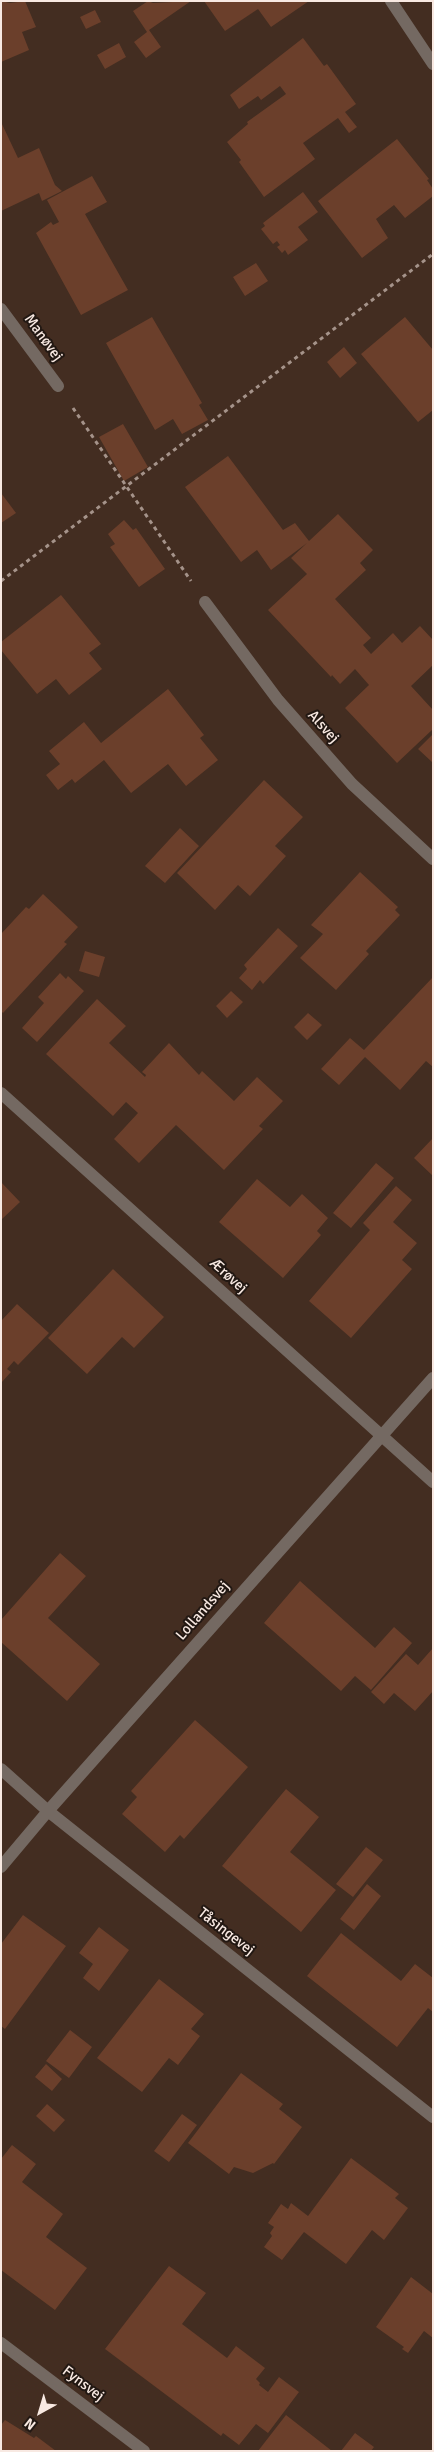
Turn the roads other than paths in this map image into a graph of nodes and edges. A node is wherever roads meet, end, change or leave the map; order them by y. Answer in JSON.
{"nodes":[{"id":1,"x":391,"y":1,"type":"edge"},
{"id":2,"x":433,"y":64,"type":"edge"},
{"id":3,"x":1,"y":309,"type":"edge"},
{"id":4,"x":58,"y":386,"type":"road end"},
{"id":5,"x":205,"y":602,"type":"road end"},
{"id":6,"x":433,"y":859,"type":"edge"},
{"id":7,"x":1,"y":1093,"type":"edge"},
{"id":8,"x":433,"y":1378,"type":"edge"},
{"id":9,"x":380,"y":1436,"type":"junction"},
{"id":10,"x":433,"y":1482,"type":"edge"},
{"id":11,"x":1,"y":1769,"type":"edge"},
{"id":12,"x":48,"y":1811,"type":"junction"},
{"id":13,"x":1,"y":1868,"type":"edge"},
{"id":14,"x":433,"y":2117,"type":"edge"},
{"id":15,"x":1,"y":2342,"type":"edge"},
{"id":16,"x":144,"y":2451,"type":"edge"}],
"edges":[{"from":1,"to":2,"type":"street"},
{"from":3,"to":4,"type":"street","name":"Manøvej"},
{"from":5,"to":6,"type":"street","name":"Alsvej"},
{"from":7,"to":9,"type":"street","name":"Ærøvej"},
{"from":8,"to":9,"type":"street","name":"Lollandsvej"},
{"from":9,"to":10,"type":"street","name":"Ærøvej"},
{"from":9,"to":12,"type":"street","name":"Lollandsvej"},
{"from":11,"to":12,"type":"street","name":"Tåsingevej"},
{"from":12,"to":13,"type":"street","name":"Lollandsvej"},
{"from":12,"to":14,"type":"street","name":"Tåsingevej"},
{"from":15,"to":16,"type":"street","name":"Fynsvej"}]}
